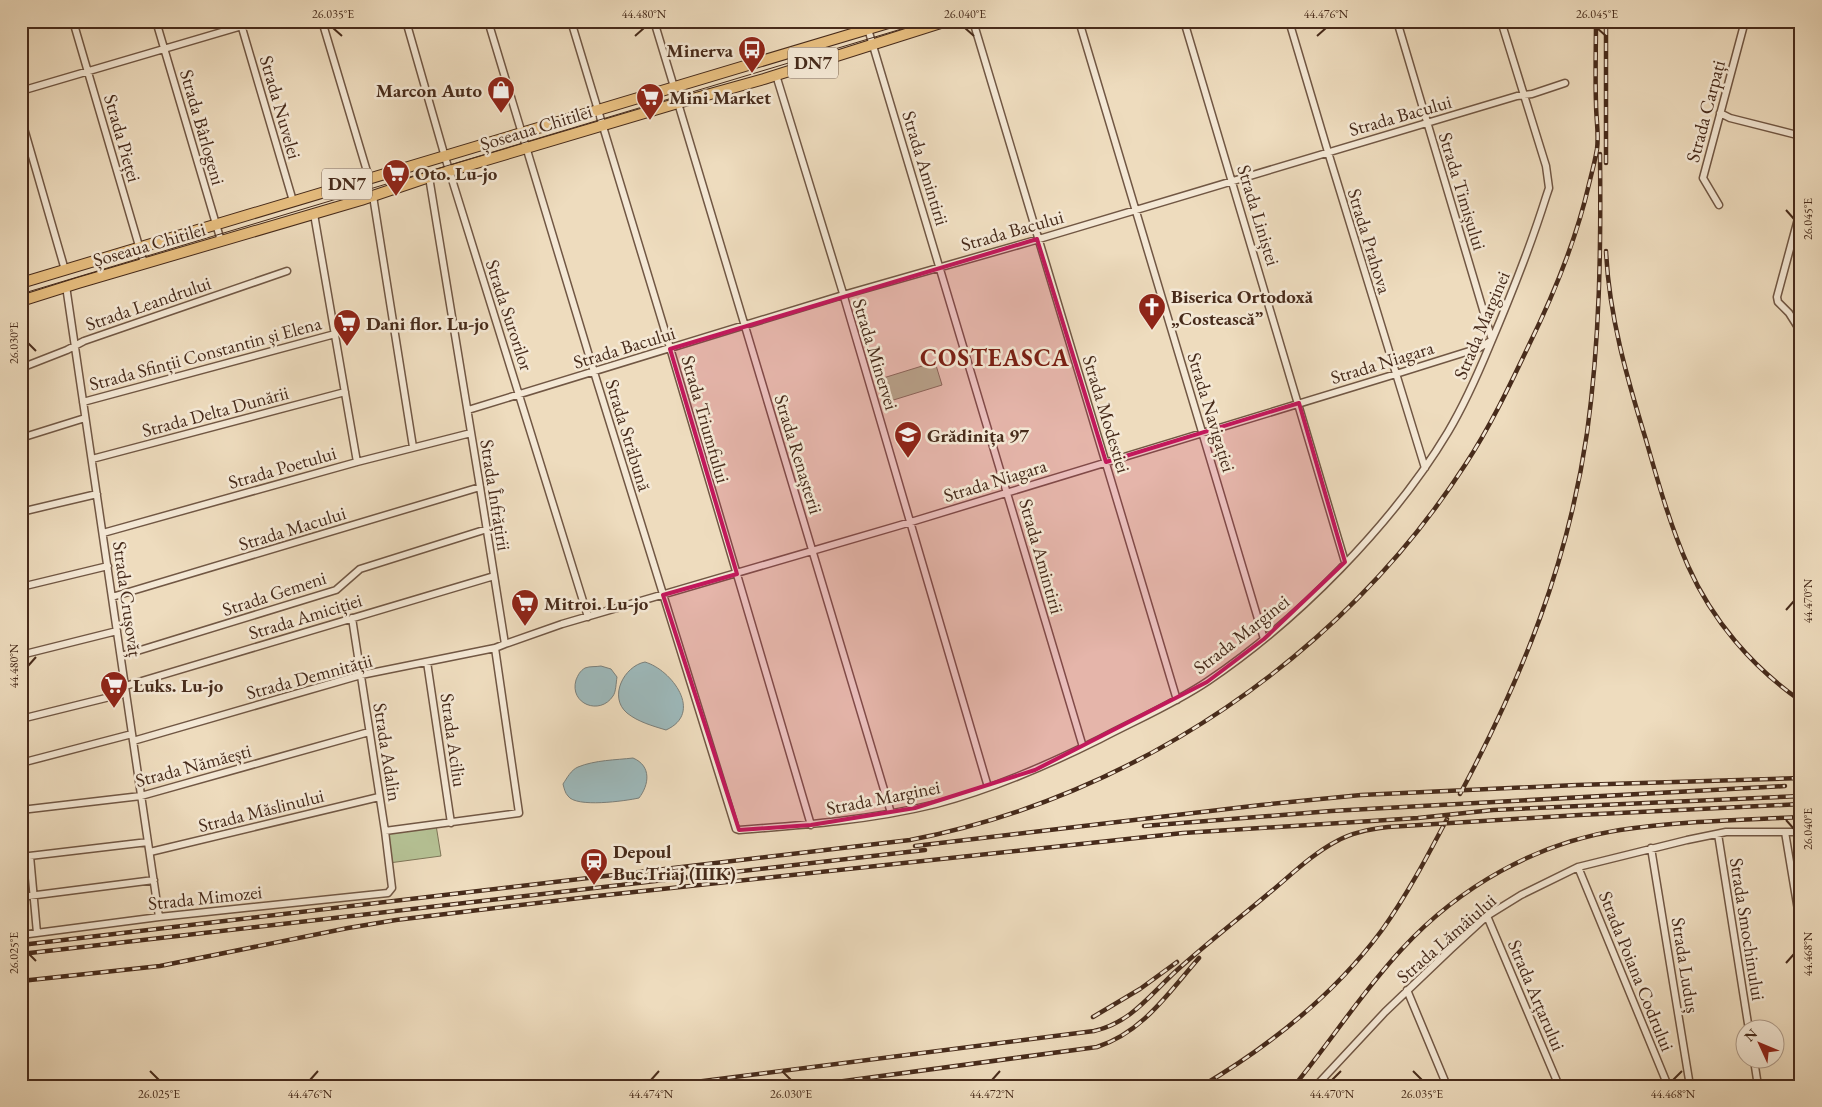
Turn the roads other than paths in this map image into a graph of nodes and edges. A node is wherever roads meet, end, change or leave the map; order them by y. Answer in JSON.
{"nodes":[{"id":1,"x":73,"y":21,"type":"edge"},
{"id":2,"x":156,"y":21,"type":"edge"},
{"id":3,"x":259,"y":21,"type":"edge"},
{"id":4,"x":322,"y":21,"type":"edge"},
{"id":5,"x":406,"y":21,"type":"edge"},
{"id":6,"x":488,"y":21,"type":"edge"},
{"id":7,"x":571,"y":21,"type":"edge"},
{"id":8,"x":654,"y":21,"type":"edge"},
{"id":9,"x":896,"y":21,"type":"edge"},
{"id":10,"x":947,"y":21,"type":"edge"},
{"id":11,"x":973,"y":21,"type":"edge"},
{"id":12,"x":1079,"y":21,"type":"edge"},
{"id":13,"x":1184,"y":21,"type":"edge"},
{"id":14,"x":1289,"y":21,"type":"edge"},
{"id":15,"x":1397,"y":21,"type":"edge"},
{"id":16,"x":1501,"y":21,"type":"edge"},
{"id":17,"x":1744,"y":21,"type":"edge"},
{"id":18,"x":241,"y":24,"type":"edge"},
{"id":19,"x":868,"y":30,"type":"junction"},
{"id":20,"x":872,"y":44,"type":"junction"},
{"id":21,"x":164,"y":49,"type":"junction"},
{"id":22,"x":88,"y":71,"type":"junction"},
{"id":23,"x":776,"y":75,"type":"junction"},
{"id":24,"x":1565,"y":83,"type":"dead end"},
{"id":25,"x":674,"y":87,"type":"junction"},
{"id":26,"x":21,"y":91,"type":"edge"},
{"id":27,"x":1523,"y":94,"type":"junction"},
{"id":28,"x":678,"y":103,"type":"junction"},
{"id":29,"x":597,"y":111,"type":"junction"},
{"id":30,"x":1720,"y":113,"type":"junction"},
{"id":31,"x":21,"y":118,"type":"edge"},
{"id":32,"x":1427,"y":123,"type":"junction"},
{"id":33,"x":602,"y":126,"type":"junction"},
{"id":34,"x":1801,"y":136,"type":"edge"},
{"id":35,"x":524,"y":141,"type":"junction"},
{"id":36,"x":1328,"y":152,"type":"junction"},
{"id":37,"x":445,"y":157,"type":"junction"},
{"id":38,"x":449,"y":171,"type":"junction"},
{"id":39,"x":429,"y":177,"type":"junction"},
{"id":40,"x":369,"y":178,"type":"junction"},
{"id":41,"x":1233,"y":180,"type":"junction"},
{"id":42,"x":374,"y":196,"type":"junction"},
{"id":43,"x":293,"y":201,"type":"junction"},
{"id":44,"x":1719,"y":205,"type":"dead end"},
{"id":45,"x":1801,"y":208,"type":"edge"},
{"id":46,"x":1136,"y":209,"type":"junction"},
{"id":47,"x":314,"y":214,"type":"junction"},
{"id":48,"x":216,"y":225,"type":"junction"},
{"id":49,"x":1037,"y":239,"type":"junction"},
{"id":50,"x":221,"y":240,"type":"junction"},
{"id":51,"x":140,"y":248,"type":"junction"},
{"id":52,"x":144,"y":263,"type":"junction"},
{"id":53,"x":940,"y":266,"type":"junction"},
{"id":54,"x":65,"y":270,"type":"junction"},
{"id":55,"x":287,"y":271,"type":"dead end"},
{"id":56,"x":21,"y":283,"type":"edge"},
{"id":57,"x":66,"y":286,"type":"junction"},
{"id":58,"x":843,"y":295,"type":"junction"},
{"id":59,"x":21,"y":301,"type":"edge"},
{"id":60,"x":744,"y":325,"type":"junction"},
{"id":61,"x":1801,"y":332,"type":"edge"},
{"id":62,"x":335,"y":334,"type":"junction"},
{"id":63,"x":1492,"y":340,"type":"junction"},
{"id":64,"x":75,"y":346,"type":"junction"},
{"id":65,"x":670,"y":349,"type":"junction"},
{"id":66,"x":21,"y":368,"type":"edge"},
{"id":67,"x":594,"y":372,"type":"junction"},
{"id":68,"x":1396,"y":374,"type":"junction"},
{"id":69,"x":345,"y":392,"type":"junction"},
{"id":70,"x":520,"y":395,"type":"junction"},
{"id":71,"x":83,"y":402,"type":"junction"},
{"id":72,"x":1299,"y":403,"type":"junction"},
{"id":73,"x":468,"y":410,"type":"junction"},
{"id":74,"x":85,"y":418,"type":"junction"},
{"id":75,"x":1202,"y":432,"type":"junction"},
{"id":76,"x":471,"y":433,"type":"junction"},
{"id":77,"x":21,"y":438,"type":"edge"},
{"id":78,"x":413,"y":447,"type":"junction"},
{"id":79,"x":92,"y":459,"type":"junction"},
{"id":80,"x":357,"y":462,"type":"junction"},
{"id":81,"x":1106,"y":462,"type":"junction"},
{"id":82,"x":1425,"y":468,"type":"junction"},
{"id":83,"x":480,"y":487,"type":"junction"},
{"id":84,"x":1008,"y":492,"type":"junction"},
{"id":85,"x":97,"y":494,"type":"junction"},
{"id":86,"x":21,"y":512,"type":"edge"},
{"id":87,"x":910,"y":522,"type":"junction"},
{"id":88,"x":487,"y":529,"type":"junction"},
{"id":89,"x":103,"y":533,"type":"junction"},
{"id":90,"x":812,"y":551,"type":"junction"},
{"id":91,"x":1345,"y":562,"type":"junction"},
{"id":92,"x":108,"y":566,"type":"junction"},
{"id":93,"x":736,"y":573,"type":"junction"},
{"id":94,"x":494,"y":576,"type":"junction"},
{"id":95,"x":21,"y":587,"type":"edge"},
{"id":96,"x":663,"y":595,"type":"junction"},
{"id":97,"x":112,"y":598,"type":"junction"},
{"id":98,"x":588,"y":617,"type":"junction"},
{"id":99,"x":352,"y":618,"type":"junction"},
{"id":100,"x":117,"y":630,"type":"junction"},
{"id":101,"x":1264,"y":639,"type":"junction"},
{"id":102,"x":505,"y":644,"type":"junction"},
{"id":103,"x":496,"y":648,"type":"junction"},
{"id":104,"x":21,"y":655,"type":"edge"},
{"id":105,"x":121,"y":656,"type":"junction"},
{"id":106,"x":427,"y":662,"type":"junction"},
{"id":107,"x":361,"y":675,"type":"junction"},
{"id":108,"x":126,"y":689,"type":"junction"},
{"id":109,"x":1177,"y":700,"type":"junction"},
{"id":110,"x":21,"y":719,"type":"edge"},
{"id":111,"x":369,"y":732,"type":"junction"},
{"id":112,"x":133,"y":738,"type":"junction"},
{"id":113,"x":1083,"y":747,"type":"junction"},
{"id":114,"x":21,"y":763,"type":"edge"},
{"id":115,"x":988,"y":787,"type":"junction"},
{"id":116,"x":141,"y":796,"type":"junction"},
{"id":117,"x":379,"y":797,"type":"junction"},
{"id":118,"x":21,"y":810,"type":"edge"},
{"id":119,"x":891,"y":813,"type":"junction"},
{"id":120,"x":450,"y":823,"type":"junction"},
{"id":121,"x":811,"y":825,"type":"junction"},
{"id":122,"x":736,"y":829,"type":"joint"},
{"id":123,"x":385,"y":831,"type":"junction"},
{"id":124,"x":1785,"y":832,"type":"junction"},
{"id":125,"x":1801,"y":832,"type":"edge"},
{"id":126,"x":1718,"y":834,"type":"junction"},
{"id":127,"x":148,"y":842,"type":"junction"},
{"id":128,"x":1651,"y":848,"type":"junction"},
{"id":129,"x":150,"y":852,"type":"junction"},
{"id":130,"x":30,"y":856,"type":"junction"},
{"id":131,"x":21,"y":857,"type":"edge"},
{"id":132,"x":1578,"y":867,"type":"junction"},
{"id":133,"x":154,"y":880,"type":"junction"},
{"id":134,"x":391,"y":892,"type":"joint"},
{"id":135,"x":34,"y":896,"type":"junction"},
{"id":136,"x":21,"y":897,"type":"edge"},
{"id":137,"x":1487,"y":916,"type":"junction"},
{"id":138,"x":159,"y":917,"type":"junction"},
{"id":139,"x":1801,"y":928,"type":"edge"},
{"id":140,"x":37,"y":933,"type":"junction"},
{"id":141,"x":21,"y":935,"type":"edge"},
{"id":142,"x":1407,"y":990,"type":"junction"},
{"id":143,"x":1747,"y":1020,"type":"edge"},
{"id":144,"x":1756,"y":1070,"type":"edge"},
{"id":145,"x":1316,"y":1086,"type":"edge"},
{"id":146,"x":1447,"y":1086,"type":"edge"},
{"id":147,"x":1558,"y":1086,"type":"edge"},
{"id":148,"x":1668,"y":1086,"type":"edge"},
{"id":149,"x":1690,"y":1086,"type":"edge"},
{"id":150,"x":1758,"y":1086,"type":"edge"}],
"edges":[{"from":1,"to":22,"type":"street","name":"Strada Pieței"},
{"from":2,"to":21,"type":"street","name":"Strada Bârlogeni"},
{"from":3,"to":18,"type":"street"},
{"from":4,"to":40,"type":"street"},
{"from":5,"to":37,"type":"street","name":"Strada Surorilor"},
{"from":6,"to":35,"type":"street","name":"Strada Străbună"},
{"from":7,"to":29,"type":"street","name":"Strada Triumfului"},
{"from":8,"to":25,"type":"street"},
{"from":9,"to":19,"type":"main road","name":"Șoseaua Chitilei","number":"DN7"},
{"from":10,"to":20,"type":"main road","name":"Șoseaua Chitilei","number":"DN7"},
{"from":11,"to":49,"type":"street","name":"Strada Modestiei"},
{"from":12,"to":46,"type":"street","name":"Strada Navigației"},
{"from":13,"to":41,"type":"street","name":"Strada Liniștei"},
{"from":14,"to":36,"type":"street","name":"Strada Prahova"},
{"from":15,"to":32,"type":"street","name":"Strada Timișului"},
{"from":16,"to":27,"type":"street"},
{"from":17,"to":30,"type":"street","name":"Strada Carpați"},
{"from":18,"to":21,"type":"street"},
{"from":18,"to":43,"type":"street","name":"Strada Nuvelei"},
{"from":19,"to":20,"type":"street","name":"Strada Amintirii"},
{"from":19,"to":25,"type":"main road","name":"Șoseaua Chitilei","number":"DN7"},
{"from":20,"to":23,"type":"main road","name":"Șoseaua Chitilei","number":"DN7"},
{"from":20,"to":53,"type":"street","name":"Strada Amintirii"},
{"from":21,"to":22,"type":"street"},
{"from":21,"to":48,"type":"street","name":"Strada Bârlogeni"},
{"from":22,"to":26,"type":"street"},
{"from":22,"to":51,"type":"street","name":"Strada Pieței"},
{"from":23,"to":28,"type":"main road","name":"Șoseaua Chitilei","number":"DN7"},
{"from":23,"to":58,"type":"street","name":"Strada Minervei"},
{"from":24,"to":27,"type":"street","name":"Strada Bacului"},
{"from":25,"to":29,"type":"main road","name":"Șoseaua Chitilei","number":"DN7"},
{"from":27,"to":32,"type":"street","name":"Strada Bacului"},
{"from":27,"to":63,"type":"street","name":"Strada Marginei"},
{"from":28,"to":33,"type":"main road","name":"Șoseaua Chitilei","number":"DN7"},
{"from":28,"to":60,"type":"street","name":"Strada Renașterii"},
{"from":29,"to":33,"type":"street","name":"Strada Triumfului"},
{"from":29,"to":35,"type":"main road","name":"Șoseaua Chitilei","number":"DN7"},
{"from":30,"to":34,"type":"street"},
{"from":30,"to":44,"type":"street","name":"Strada Carpați"},
{"from":31,"to":54,"type":"street"},
{"from":32,"to":36,"type":"street","name":"Strada Bacului"},
{"from":32,"to":63,"type":"street","name":"Strada Timișului"},
{"from":33,"to":35,"type":"main road","name":"Șoseaua Chitilei","number":"DN7"},
{"from":33,"to":65,"type":"street","name":"Strada Triumfului"},
{"from":35,"to":37,"type":"main road","name":"Șoseaua Chitilei","number":"DN7"},
{"from":35,"to":38,"type":"main road","name":"Șoseaua Chitilei","number":"DN7"},
{"from":35,"to":67,"type":"street","name":"Strada Străbună"},
{"from":36,"to":41,"type":"street","name":"Strada Bacului"},
{"from":36,"to":68,"type":"street","name":"Strada Prahova"},
{"from":37,"to":38,"type":"street","name":"Strada Surorilor"},
{"from":37,"to":40,"type":"main road","name":"Șoseaua Chitilei","number":"DN7"},
{"from":38,"to":39,"type":"main road","name":"Șoseaua Chitilei","number":"DN7"},
{"from":38,"to":70,"type":"street","name":"Strada Surorilor"},
{"from":39,"to":42,"type":"main road","name":"Șoseaua Chitilei","number":"DN7"},
{"from":39,"to":73,"type":"street","name":"Strada Înfrățirii"},
{"from":40,"to":43,"type":"main road","name":"Șoseaua Chitilei","number":"DN7"},
{"from":41,"to":46,"type":"street","name":"Strada Bacului"},
{"from":41,"to":72,"type":"street","name":"Strada Liniștei"},
{"from":42,"to":47,"type":"main road","name":"Șoseaua Chitilei","number":"DN7"},
{"from":42,"to":78,"type":"street"},
{"from":43,"to":48,"type":"main road","name":"Șoseaua Chitilei","number":"DN7"},
{"from":45,"to":61,"type":"street"},
{"from":46,"to":49,"type":"street","name":"Strada Bacului"},
{"from":46,"to":75,"type":"street","name":"Strada Navigației"},
{"from":47,"to":50,"type":"main road","name":"Șoseaua Chitilei","number":"DN7"},
{"from":47,"to":62,"type":"street"},
{"from":48,"to":50,"type":"street","name":"Strada Bârlogeni"},
{"from":48,"to":51,"type":"main road","name":"Șoseaua Chitilei","number":"DN7"},
{"from":49,"to":53,"type":"street","name":"Strada Bacului"},
{"from":49,"to":81,"type":"street","name":"Strada Modestiei"},
{"from":50,"to":52,"type":"main road","name":"Șoseaua Chitilei","number":"DN7"},
{"from":51,"to":52,"type":"street","name":"Strada Pieței"},
{"from":51,"to":54,"type":"main road","name":"Șoseaua Chitilei","number":"DN7"},
{"from":52,"to":57,"type":"main road","name":"Șoseaua Chitilei","number":"DN7"},
{"from":53,"to":58,"type":"street","name":"Strada Bacului"},
{"from":53,"to":84,"type":"street","name":"Strada Amintirii"},
{"from":54,"to":56,"type":"main road","name":"Șoseaua Chitilei","number":"DN7"},
{"from":55,"to":64,"type":"street","name":"Strada Leandrului"},
{"from":57,"to":59,"type":"main road","name":"Șoseaua Chitilei","number":"DN7"},
{"from":57,"to":64,"type":"street","name":"Strada Crușovăț"},
{"from":58,"to":60,"type":"street","name":"Strada Bacului"},
{"from":58,"to":87,"type":"street","name":"Strada Minervei"},
{"from":60,"to":65,"type":"street","name":"Strada Bacului"},
{"from":60,"to":90,"type":"street","name":"Strada Renașterii"},
{"from":62,"to":69,"type":"street"},
{"from":62,"to":71,"type":"street","name":"Strada Sfinții Constantin și Elena"},
{"from":63,"to":68,"type":"street","name":"Strada Niagara"},
{"from":63,"to":82,"type":"street","name":"Strada Marginei"},
{"from":64,"to":66,"type":"street","name":"Strada Leandrului"},
{"from":64,"to":71,"type":"street","name":"Strada Crușovăț"},
{"from":65,"to":67,"type":"street","name":"Strada Bacului"},
{"from":65,"to":93,"type":"street","name":"Strada Triumfului"},
{"from":67,"to":70,"type":"street","name":"Strada Bacului"},
{"from":67,"to":96,"type":"street","name":"Strada Străbună"},
{"from":68,"to":72,"type":"street","name":"Strada Niagara"},
{"from":68,"to":82,"type":"street","name":"Strada Prahova"},
{"from":69,"to":79,"type":"street","name":"Strada Delta Dunării"},
{"from":69,"to":80,"type":"street"},
{"from":70,"to":73,"type":"street","name":"Strada Bacului"},
{"from":70,"to":98,"type":"street","name":"Strada Surorilor"},
{"from":71,"to":74,"type":"street","name":"Strada Crușovăț"},
{"from":72,"to":75,"type":"street","name":"Strada Niagara"},
{"from":72,"to":91,"type":"street","name":"Strada Liniștei"},
{"from":73,"to":76,"type":"street","name":"Strada Înfrățirii"},
{"from":74,"to":77,"type":"street","name":"Strada Sfinții Constantin și Elena"},
{"from":74,"to":79,"type":"street","name":"Strada Crușovăț"},
{"from":75,"to":81,"type":"street","name":"Strada Niagara"},
{"from":75,"to":101,"type":"street","name":"Strada Navigației"},
{"from":76,"to":78,"type":"street","name":"Strada Poetului"},
{"from":76,"to":83,"type":"street","name":"Strada Înfrățirii"},
{"from":78,"to":80,"type":"street","name":"Strada Poetului"},
{"from":79,"to":85,"type":"street","name":"Strada Crușovăț"},
{"from":80,"to":89,"type":"street","name":"Strada Poetului"},
{"from":81,"to":84,"type":"street","name":"Strada Niagara"},
{"from":81,"to":109,"type":"street","name":"Strada Modestiei"},
{"from":82,"to":91,"type":"street","name":"Strada Marginei"},
{"from":83,"to":88,"type":"street","name":"Strada Înfrățirii"},
{"from":83,"to":97,"type":"street","name":"Strada Macului"},
{"from":84,"to":87,"type":"street","name":"Strada Niagara"},
{"from":84,"to":113,"type":"street","name":"Strada Amintirii"},
{"from":85,"to":86,"type":"street"},
{"from":85,"to":89,"type":"street","name":"Strada Crușovăț"},
{"from":87,"to":90,"type":"street","name":"Strada Niagara"},
{"from":87,"to":115,"type":"street","name":"Strada Minervei"},
{"from":88,"to":94,"type":"street","name":"Strada Înfrățirii"},
{"from":88,"to":105,"type":"street","name":"Strada Gemeni"},
{"from":89,"to":92,"type":"street","name":"Strada Crușovăț"},
{"from":90,"to":93,"type":"street","name":"Strada Niagara"},
{"from":90,"to":119,"type":"street","name":"Strada Renașterii"},
{"from":91,"to":101,"type":"street","name":"Strada Marginei"},
{"from":92,"to":95,"type":"street"},
{"from":92,"to":97,"type":"street","name":"Strada Crușovăț"},
{"from":93,"to":96,"type":"street","name":"Strada Niagara"},
{"from":93,"to":121,"type":"street","name":"Strada Triumfului"},
{"from":94,"to":99,"type":"street","name":"Strada Amiciției"},
{"from":94,"to":102,"type":"street","name":"Strada Înfrățirii"},
{"from":96,"to":98,"type":"street","name":"Strada Niagara"},
{"from":96,"to":122,"type":"street","name":"Strada Străbună"},
{"from":97,"to":100,"type":"street","name":"Strada Crușovăț"},
{"from":98,"to":102,"type":"street","name":"Strada Niagara"},
{"from":99,"to":107,"type":"street","name":"Strada Adalin"},
{"from":99,"to":108,"type":"street","name":"Strada Amiciției"},
{"from":100,"to":104,"type":"street"},
{"from":100,"to":105,"type":"street","name":"Strada Crușovăț"},
{"from":101,"to":109,"type":"street","name":"Strada Marginei"},
{"from":102,"to":103,"type":"street"},
{"from":103,"to":106,"type":"street","name":"Strada Demnității"},
{"from":103,"to":120,"type":"street"},
{"from":105,"to":108,"type":"street","name":"Strada Crușovăț"},
{"from":106,"to":107,"type":"street","name":"Strada Demnității"},
{"from":106,"to":120,"type":"street","name":"Strada Aciliu"},
{"from":107,"to":111,"type":"street","name":"Strada Adalin"},
{"from":107,"to":112,"type":"street","name":"Strada Demnității"},
{"from":108,"to":110,"type":"street","name":"Strada Amiciției"},
{"from":108,"to":112,"type":"street","name":"Strada Crușovăț"},
{"from":109,"to":113,"type":"street","name":"Strada Marginei"},
{"from":111,"to":116,"type":"street","name":"Strada Nămăești"},
{"from":111,"to":117,"type":"street","name":"Strada Adalin"},
{"from":112,"to":114,"type":"street","name":"Strada Demnității"},
{"from":112,"to":116,"type":"street","name":"Strada Crușovăț"},
{"from":113,"to":115,"type":"street","name":"Strada Marginei"},
{"from":115,"to":119,"type":"street","name":"Strada Marginei"},
{"from":116,"to":118,"type":"street","name":"Strada Nămăești"},
{"from":116,"to":127,"type":"street","name":"Strada Crușovăț"},
{"from":117,"to":123,"type":"street","name":"Strada Adalin"},
{"from":117,"to":129,"type":"street","name":"Strada Măslinului"},
{"from":119,"to":121,"type":"street","name":"Strada Marginei"},
{"from":120,"to":123,"type":"street"},
{"from":121,"to":122,"type":"street","name":"Strada Marginei"},
{"from":123,"to":134,"type":"street","name":"Strada Adalin"},
{"from":124,"to":125,"type":"street","name":"Strada Lămâiului"},
{"from":124,"to":126,"type":"street","name":"Strada Lămâiului"},
{"from":124,"to":139,"type":"street"},
{"from":126,"to":128,"type":"street","name":"Strada Lămâiului"},
{"from":126,"to":143,"type":"street","name":"Strada Smochinului"},
{"from":127,"to":129,"type":"street","name":"Strada Crușovăț"},
{"from":127,"to":130,"type":"street"},
{"from":128,"to":132,"type":"street","name":"Strada Lămâiului"},
{"from":128,"to":149,"type":"street","name":"Strada Luduș"},
{"from":129,"to":133,"type":"street","name":"Strada Crușovăț"},
{"from":130,"to":131,"type":"street"},
{"from":130,"to":135,"type":"street"},
{"from":132,"to":137,"type":"street","name":"Strada Lămâiului"},
{"from":132,"to":148,"type":"street","name":"Strada Poiana Codrului"},
{"from":133,"to":135,"type":"street"},
{"from":133,"to":138,"type":"street","name":"Strada Crușovăț"},
{"from":134,"to":138,"type":"street","name":"Strada Mimozei"},
{"from":135,"to":136,"type":"street"},
{"from":135,"to":140,"type":"street"},
{"from":137,"to":142,"type":"street","name":"Strada Lămâiului"},
{"from":137,"to":147,"type":"street","name":"Strada Arțarului"},
{"from":138,"to":140,"type":"street","name":"Strada Mimozei"},
{"from":140,"to":141,"type":"street","name":"Strada Mimozei"},
{"from":142,"to":145,"type":"street","name":"Strada Lămâiului"},
{"from":142,"to":146,"type":"street"},
{"from":144,"to":150,"type":"street"}]}
